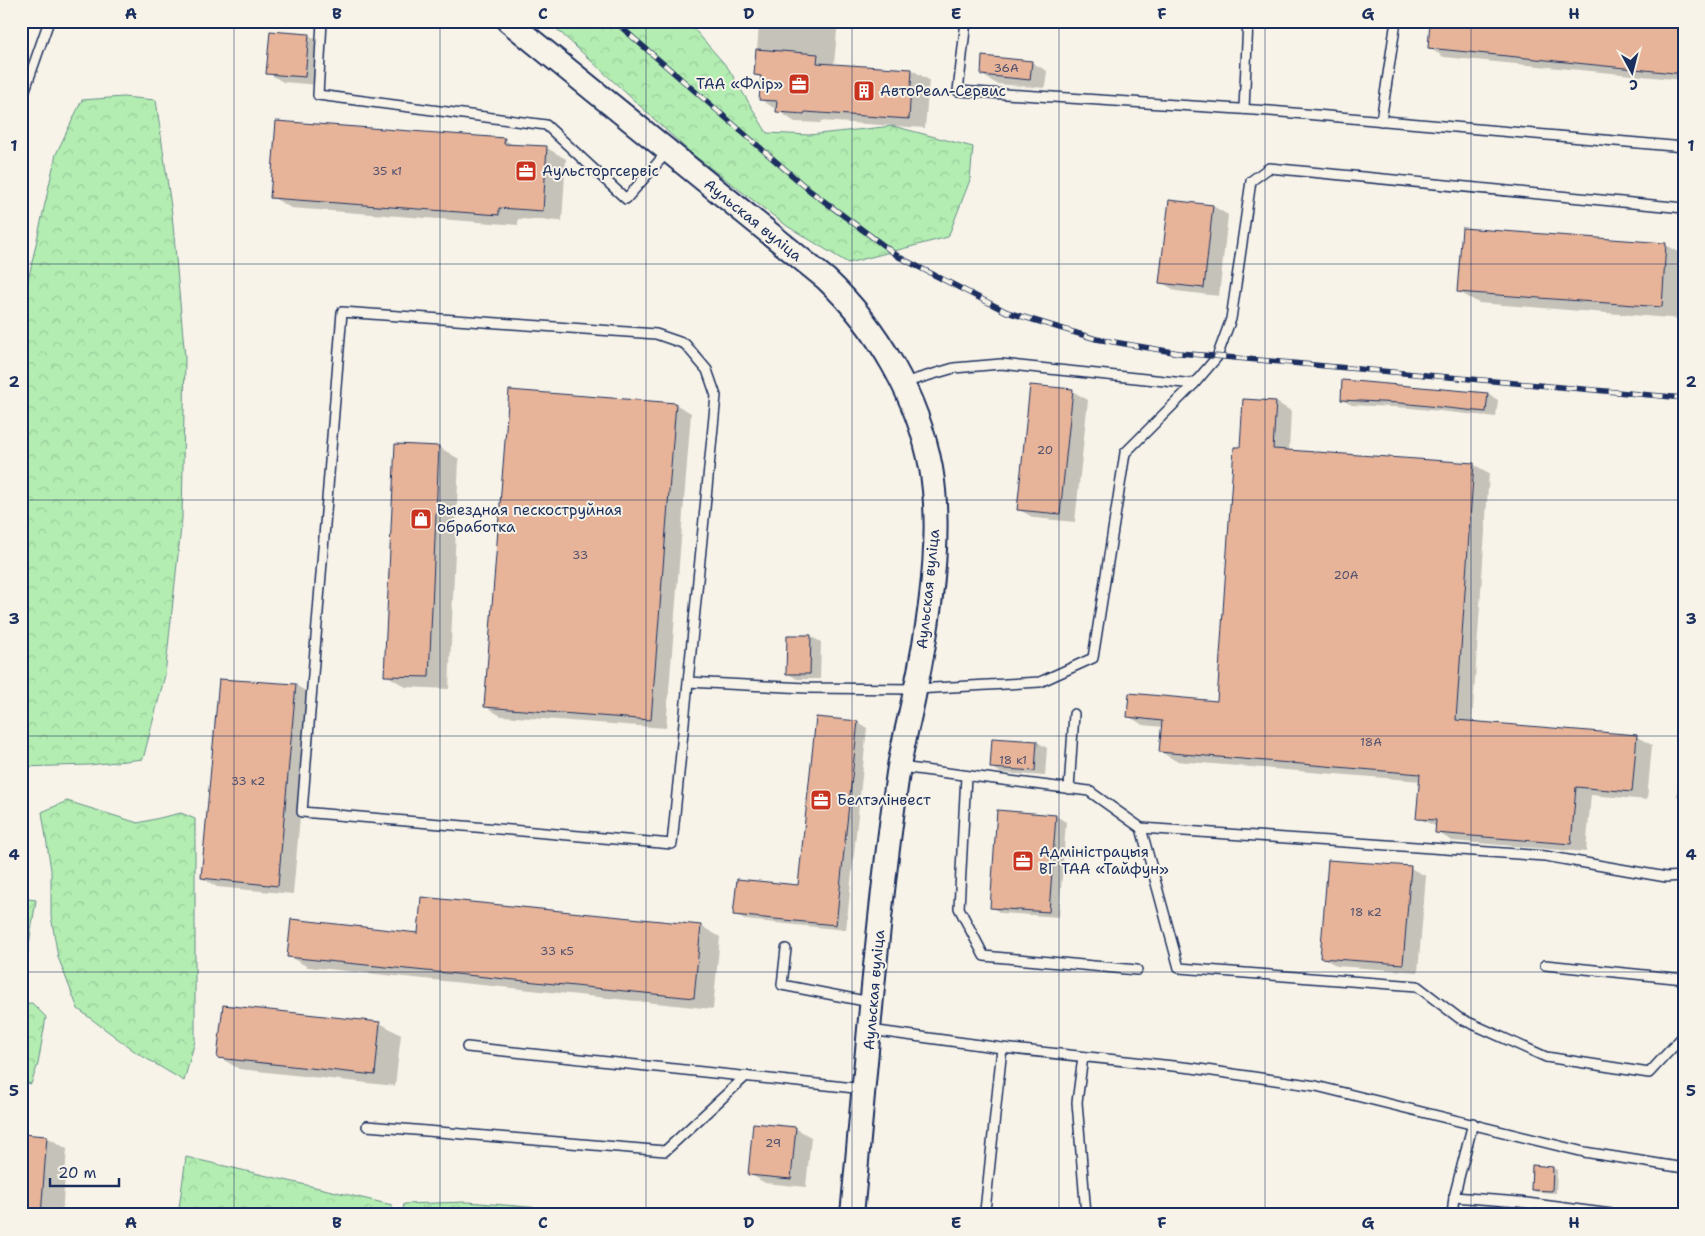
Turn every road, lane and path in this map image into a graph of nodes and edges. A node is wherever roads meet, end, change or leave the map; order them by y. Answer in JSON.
{"nodes":[{"id":1,"x":49,"y":21,"type":"edge"},
{"id":2,"x":322,"y":21,"type":"edge"},
{"id":3,"x":508,"y":21,"type":"edge"},
{"id":4,"x":966,"y":21,"type":"edge"},
{"id":5,"x":1248,"y":21,"type":"edge"},
{"id":6,"x":1396,"y":21,"type":"edge"},
{"id":7,"x":21,"y":101,"type":"edge"},
{"id":8,"x":1244,"y":109,"type":"junction"},
{"id":9,"x":1381,"y":121,"type":"junction"},
{"id":10,"x":1684,"y":147,"type":"edge"},
{"id":11,"x":668,"y":151,"type":"junction"},
{"id":12,"x":1684,"y":208,"type":"edge"},
{"id":13,"x":902,"y":383,"type":"junction"},
{"id":14,"x":1194,"y":384,"type":"junction"},
{"id":15,"x":688,"y":682,"type":"junction"},
{"id":16,"x":916,"y":689,"type":"junction"},
{"id":17,"x":1074,"y":714,"type":"dead end"},
{"id":18,"x":899,"y":767,"type":"junction"},
{"id":19,"x":966,"y":776,"type":"junction"},
{"id":20,"x":1069,"y":789,"type":"junction"},
{"id":21,"x":1140,"y":828,"type":"junction"},
{"id":22,"x":1684,"y":876,"type":"edge"},
{"id":23,"x":786,"y":949,"type":"dead end"},
{"id":24,"x":1545,"y":965,"type":"dead end"},
{"id":25,"x":1137,"y":970,"type":"dead end"},
{"id":26,"x":1684,"y":979,"type":"edge"},
{"id":27,"x":873,"y":1003,"type":"junction"},
{"id":28,"x":870,"y":1030,"type":"junction"},
{"id":29,"x":1684,"y":1035,"type":"edge"},
{"id":30,"x":467,"y":1046,"type":"dead end"},
{"id":31,"x":1002,"y":1048,"type":"junction"},
{"id":32,"x":1083,"y":1057,"type":"junction"},
{"id":33,"x":746,"y":1076,"type":"junction"},
{"id":34,"x":864,"y":1089,"type":"junction"},
{"id":35,"x":1473,"y":1123,"type":"junction"},
{"id":36,"x":367,"y":1126,"type":"dead end"},
{"id":37,"x":1684,"y":1168,"type":"edge"},
{"id":38,"x":1454,"y":1197,"type":"junction"},
{"id":39,"x":984,"y":1213,"type":"edge"},
{"id":40,"x":852,"y":1215,"type":"edge"},
{"id":41,"x":1086,"y":1215,"type":"edge"},
{"id":42,"x":1452,"y":1215,"type":"edge"},
{"id":43,"x":1619,"y":1215,"type":"edge"}],
"edges":[{"from":1,"to":7,"type":"lane"},
{"from":2,"to":11,"type":"lane"},
{"from":3,"to":11,"type":"street","name":"Аульская вуліца"},
{"from":4,"to":8,"type":"lane"},
{"from":5,"to":8,"type":"lane"},
{"from":6,"to":9,"type":"lane"},
{"from":8,"to":9,"type":"lane"},
{"from":9,"to":10,"type":"lane"},
{"from":11,"to":13,"type":"street","name":"Аульская вуліца"},
{"from":12,"to":14,"type":"lane"},
{"from":13,"to":14,"type":"lane"},
{"from":13,"to":16,"type":"street","name":"Аульская вуліца"},
{"from":14,"to":16,"type":"lane"},
{"from":15,"to":15,"type":"lane"},
{"from":15,"to":16,"type":"lane"},
{"from":16,"to":18,"type":"street","name":"Аульская вуліца"},
{"from":17,"to":20,"type":"lane"},
{"from":18,"to":19,"type":"lane"},
{"from":18,"to":27,"type":"street","name":"Аульская вуліца"},
{"from":19,"to":20,"type":"lane"},
{"from":19,"to":25,"type":"lane"},
{"from":20,"to":21,"type":"lane"},
{"from":21,"to":22,"type":"lane"},
{"from":21,"to":29,"type":"lane"},
{"from":23,"to":27,"type":"lane"},
{"from":24,"to":26,"type":"lane"},
{"from":27,"to":28,"type":"street","name":"Аульская вуліца"},
{"from":28,"to":31,"type":"lane"},
{"from":28,"to":34,"type":"street","name":"Аульская вуліца"},
{"from":30,"to":33,"type":"lane"},
{"from":31,"to":32,"type":"lane"},
{"from":31,"to":39,"type":"lane"},
{"from":32,"to":35,"type":"lane"},
{"from":32,"to":41,"type":"lane"},
{"from":33,"to":34,"type":"lane"},
{"from":33,"to":36,"type":"lane"},
{"from":34,"to":40,"type":"street","name":"Аульская вуліца"},
{"from":35,"to":37,"type":"lane"},
{"from":35,"to":38,"type":"lane"},
{"from":38,"to":42,"type":"lane"},
{"from":38,"to":43,"type":"lane"}]}
